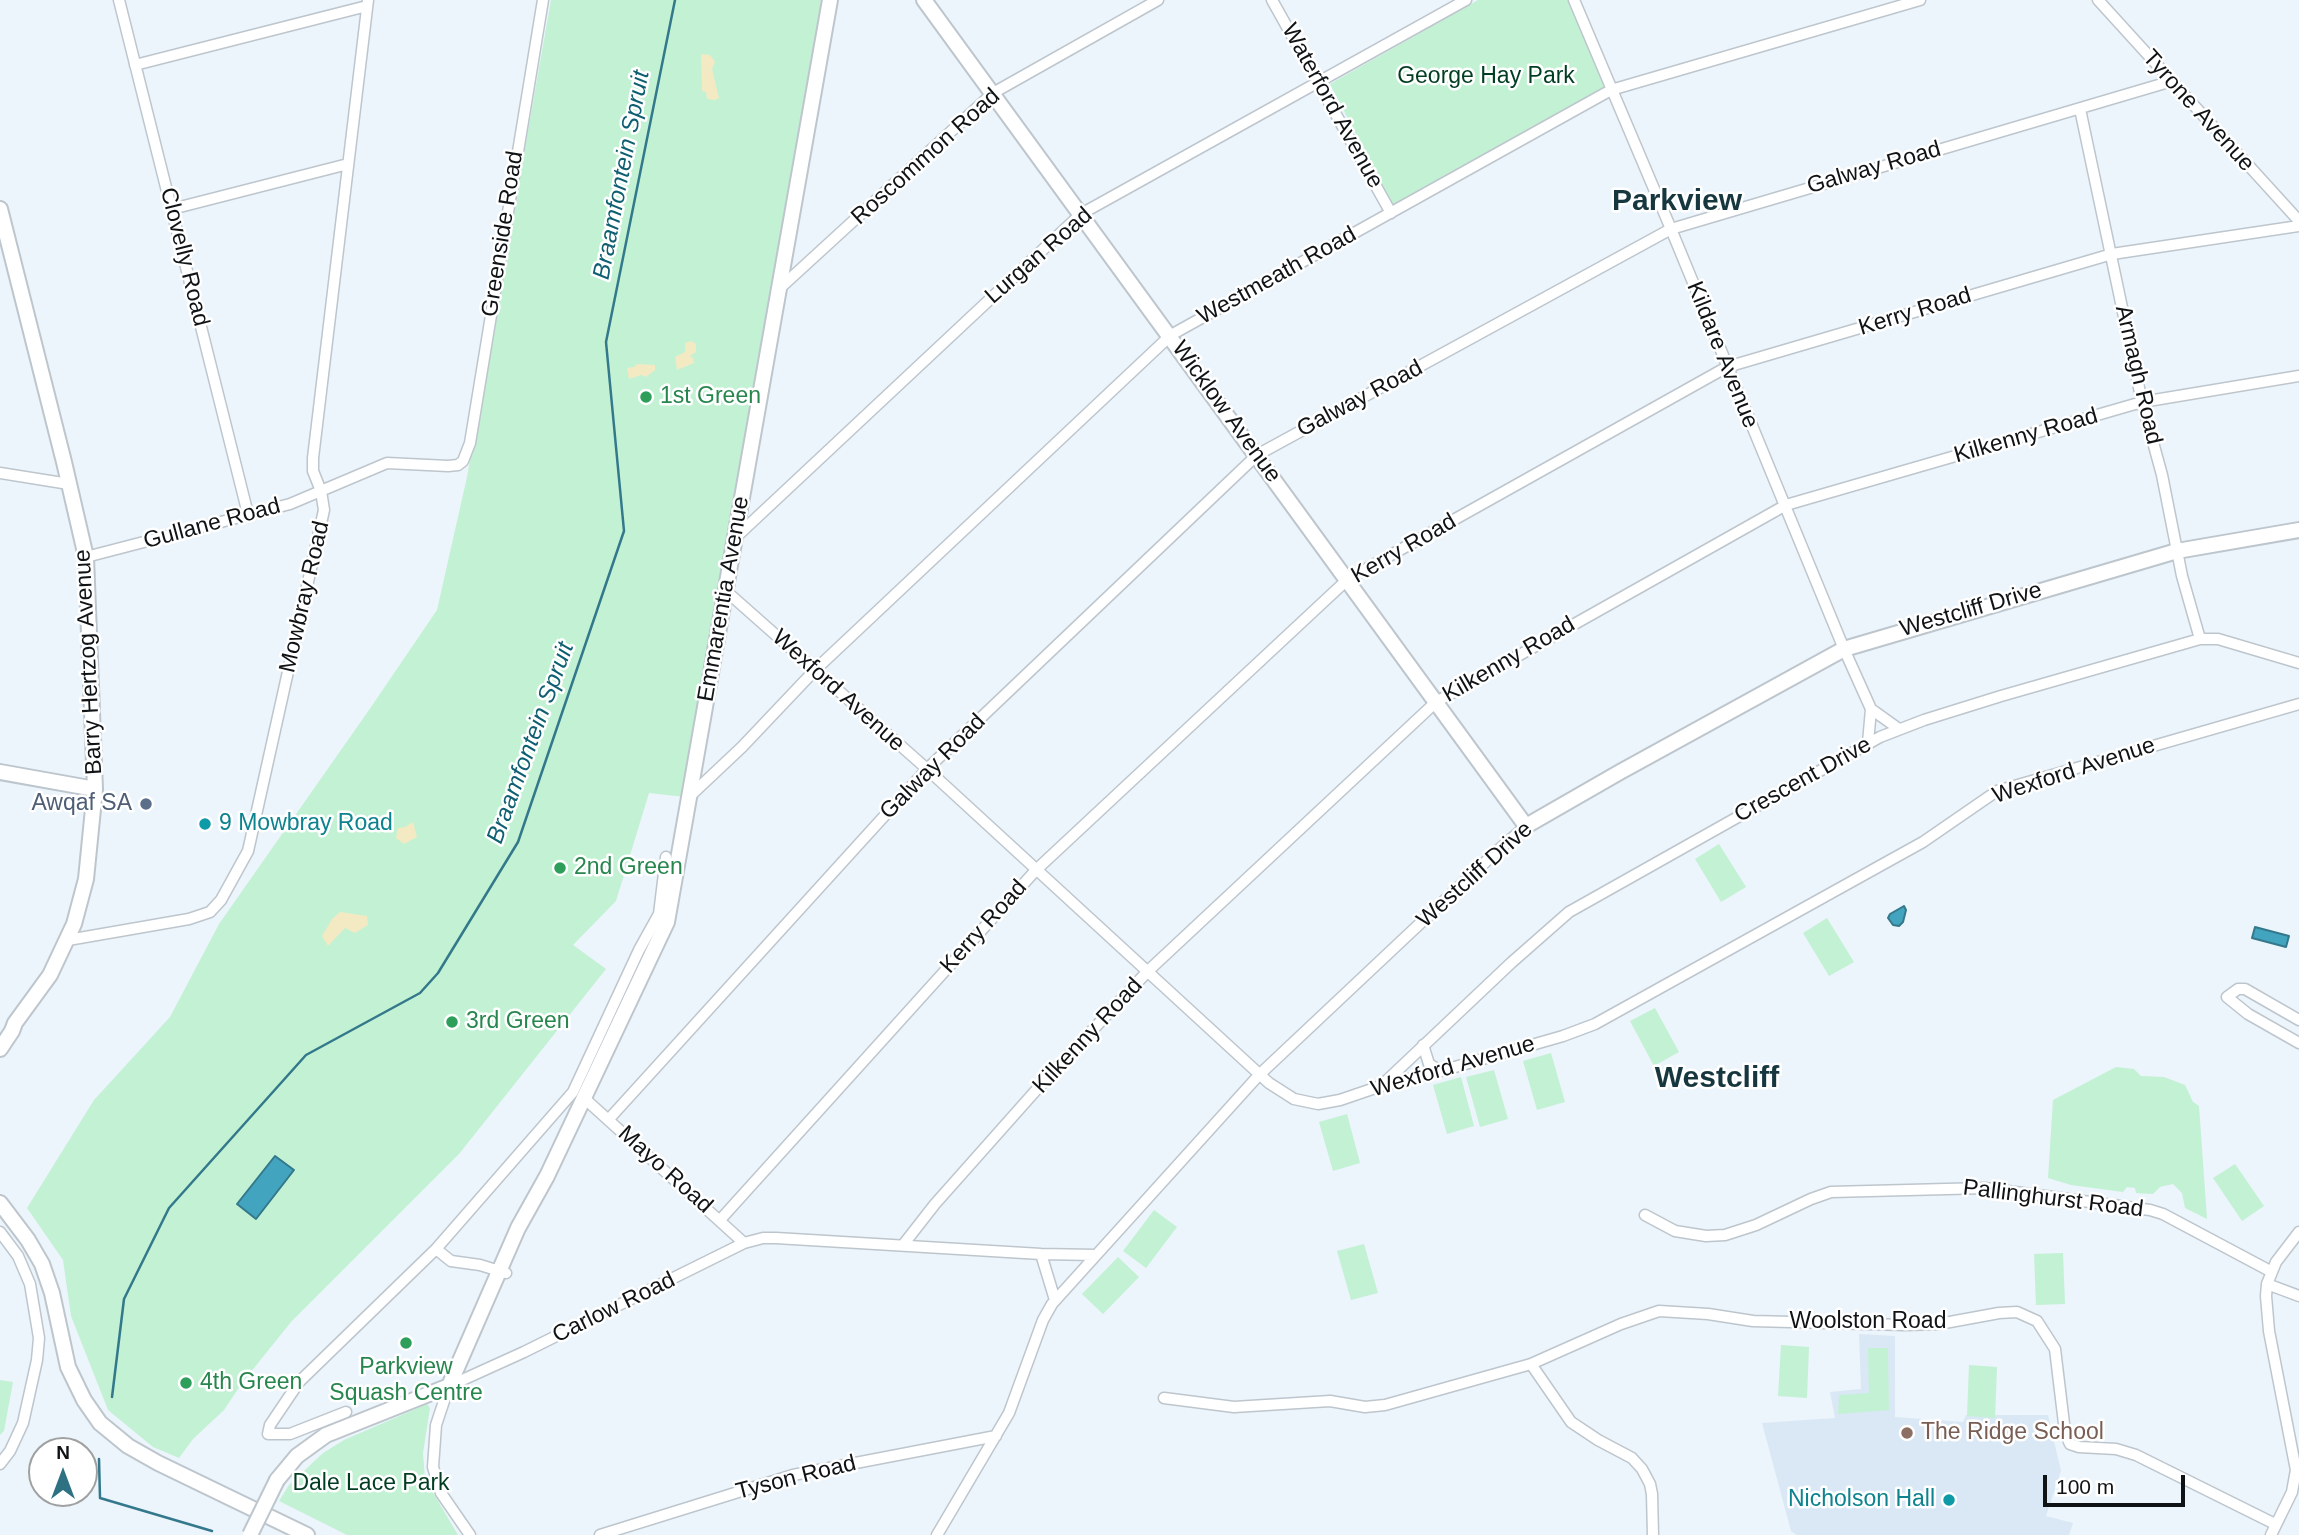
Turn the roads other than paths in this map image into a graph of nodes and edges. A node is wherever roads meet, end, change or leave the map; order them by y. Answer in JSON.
{"nodes":[{"id":1,"x":119,"y":0,"type":"edge"},
{"id":2,"x":543,"y":0,"type":"edge"},
{"id":3,"x":830,"y":0,"type":"edge"},
{"id":4,"x":925,"y":0,"type":"edge"},
{"id":5,"x":1158,"y":0,"type":"edge"},
{"id":6,"x":1272,"y":0,"type":"edge"},
{"id":7,"x":1466,"y":0,"type":"edge"},
{"id":8,"x":1574,"y":0,"type":"edge"},
{"id":9,"x":1920,"y":0,"type":"edge"},
{"id":10,"x":2098,"y":0,"type":"edge"},
{"id":11,"x":368,"y":3,"type":"edge"},
{"id":12,"x":135,"y":65,"type":"junction"},
{"id":13,"x":2172,"y":81,"type":"junction"},
{"id":14,"x":1319,"y":84,"type":"junction"},
{"id":15,"x":1611,"y":90,"type":"junction"},
{"id":16,"x":993,"y":93,"type":"junction"},
{"id":17,"x":2080,"y":109,"type":"junction"},
{"id":18,"x":348,"y":164,"type":"junction"},
{"id":19,"x":0,"y":209,"type":"edge"},
{"id":20,"x":172,"y":209,"type":"junction"},
{"id":21,"x":1391,"y":213,"type":"junction"},
{"id":22,"x":1081,"y":215,"type":"junction"},
{"id":23,"x":2299,"y":224,"type":"edge"},
{"id":24,"x":1671,"y":229,"type":"junction"},
{"id":25,"x":2112,"y":254,"type":"junction"},
{"id":26,"x":779,"y":289,"type":"junction"},
{"id":27,"x":1171,"y":335,"type":"junction"},
{"id":28,"x":1727,"y":367,"type":"junction"},
{"id":29,"x":2299,"y":376,"type":"edge"},
{"id":30,"x":2143,"y":402,"type":"junction"},
{"id":31,"x":1257,"y":455,"type":"junction"},
{"id":32,"x":458,"y":465,"type":"joint"},
{"id":33,"x":0,"y":473,"type":"edge"},
{"id":34,"x":69,"y":485,"type":"junction"},
{"id":35,"x":321,"y":491,"type":"junction"},
{"id":36,"x":1786,"y":505,"type":"junction"},
{"id":37,"x":248,"y":514,"type":"junction"},
{"id":38,"x":2299,"y":530,"type":"edge"},
{"id":39,"x":734,"y":538,"type":"junction"},
{"id":40,"x":2177,"y":551,"type":"junction"},
{"id":41,"x":86,"y":557,"type":"junction"},
{"id":42,"x":1348,"y":579,"type":"junction"},
{"id":43,"x":726,"y":591,"type":"junction"},
{"id":44,"x":2200,"y":639,"type":"junction"},
{"id":45,"x":1844,"y":649,"type":"junction"},
{"id":46,"x":2299,"y":663,"type":"edge"},
{"id":47,"x":815,"y":670,"type":"junction"},
{"id":48,"x":1436,"y":702,"type":"junction"},
{"id":49,"x":2299,"y":704,"type":"edge"},
{"id":50,"x":1871,"y":709,"type":"junction"},
{"id":51,"x":1899,"y":729,"type":"junction"},
{"id":52,"x":1868,"y":743,"type":"junction"},
{"id":53,"x":927,"y":769,"type":"junction"},
{"id":54,"x":0,"y":772,"type":"edge"},
{"id":55,"x":95,"y":789,"type":"junction"},
{"id":56,"x":690,"y":796,"type":"junction"},
{"id":57,"x":1526,"y":826,"type":"junction"},
{"id":58,"x":666,"y":857,"type":"dead end"},
{"id":59,"x":1036,"y":870,"type":"junction"},
{"id":60,"x":68,"y":940,"type":"junction"},
{"id":61,"x":1149,"y":971,"type":"junction"},
{"id":62,"x":2299,"y":1020,"type":"edge"},
{"id":63,"x":15,"y":1023,"type":"junction"},
{"id":64,"x":0,"y":1031,"type":"edge"},
{"id":65,"x":2299,"y":1043,"type":"edge"},
{"id":66,"x":1423,"y":1045,"type":"junction"},
{"id":67,"x":0,"y":1049,"type":"edge"},
{"id":68,"x":1441,"y":1071,"type":"junction"},
{"id":69,"x":1259,"y":1075,"type":"junction"},
{"id":70,"x":1381,"y":1086,"type":"junction"},
{"id":71,"x":584,"y":1098,"type":"junction"},
{"id":72,"x":609,"y":1119,"type":"junction"},
{"id":73,"x":0,"y":1203,"type":"edge"},
{"id":74,"x":1645,"y":1215,"type":"dead end"},
{"id":75,"x":720,"y":1220,"type":"junction"},
{"id":76,"x":0,"y":1232,"type":"edge"},
{"id":77,"x":2299,"y":1232,"type":"edge"},
{"id":78,"x":744,"y":1243,"type":"junction"},
{"id":79,"x":903,"y":1245,"type":"junction"},
{"id":80,"x":436,"y":1249,"type":"junction"},
{"id":81,"x":1041,"y":1254,"type":"junction"},
{"id":82,"x":1096,"y":1255,"type":"junction"},
{"id":83,"x":503,"y":1271,"type":"junction"},
{"id":84,"x":2272,"y":1272,"type":"junction"},
{"id":85,"x":2267,"y":1284,"type":"junction"},
{"id":86,"x":2299,"y":1296,"type":"edge"},
{"id":87,"x":1055,"y":1300,"type":"junction"},
{"id":88,"x":1531,"y":1364,"type":"junction"},
{"id":89,"x":449,"y":1386,"type":"junction"},
{"id":90,"x":1164,"y":1398,"type":"dead end"},
{"id":91,"x":346,"y":1412,"type":"dead end"},
{"id":92,"x":996,"y":1436,"type":"junction"},
{"id":93,"x":0,"y":1464,"type":"edge"},
{"id":94,"x":2273,"y":1530,"type":"edge"},
{"id":95,"x":250,"y":1535,"type":"edge"},
{"id":96,"x":307,"y":1535,"type":"edge"},
{"id":97,"x":470,"y":1535,"type":"edge"},
{"id":98,"x":600,"y":1535,"type":"edge"},
{"id":99,"x":936,"y":1535,"type":"edge"},
{"id":100,"x":1653,"y":1535,"type":"edge"}],
"edges":[{"from":1,"to":12,"type":"street","name":"Clovelly Road"},
{"from":2,"to":32,"type":"street","name":"Greenside Road"},
{"from":3,"to":26,"type":"street","name":"Emmarentia Avenue"},
{"from":4,"to":16,"type":"street","name":"Wicklow Avenue"},
{"from":5,"to":16,"type":"street","name":"Roscommon Road"},
{"from":6,"to":14,"type":"street","name":"Waterford Avenue"},
{"from":7,"to":14,"type":"street","name":"Lurgan Road"},
{"from":8,"to":15,"type":"street","name":"Kildare Avenue"},
{"from":9,"to":15,"type":"street","name":"Westmeath Road"},
{"from":10,"to":13,"type":"street","name":"Tyrone Avenue"},
{"from":11,"to":12,"type":"street"},
{"from":11,"to":18,"type":"street","name":"Mowbray Road"},
{"from":12,"to":20,"type":"street","name":"Clovelly Road"},
{"from":13,"to":17,"type":"street","name":"Galway Road"},
{"from":13,"to":23,"type":"street","name":"Tyrone Avenue"},
{"from":14,"to":21,"type":"street","name":"Waterford Avenue"},
{"from":14,"to":22,"type":"street","name":"Lurgan Road"},
{"from":15,"to":21,"type":"street","name":"Westmeath Road"},
{"from":15,"to":24,"type":"street","name":"Kildare Avenue"},
{"from":16,"to":22,"type":"street","name":"Wicklow Avenue"},
{"from":16,"to":26,"type":"street","name":"Roscommon Road"},
{"from":17,"to":24,"type":"street","name":"Galway Road"},
{"from":17,"to":25,"type":"street","name":"Armagh Road"},
{"from":18,"to":20,"type":"street"},
{"from":18,"to":35,"type":"street","name":"Mowbray Road"},
{"from":19,"to":34,"type":"street","name":"Barry Hertzog Avenue"},
{"from":20,"to":37,"type":"street","name":"Clovelly Road"},
{"from":21,"to":27,"type":"street","name":"Westmeath Road"},
{"from":22,"to":27,"type":"street","name":"Wicklow Avenue"},
{"from":22,"to":39,"type":"street","name":"Lurgan Road"},
{"from":23,"to":25,"type":"street","name":"Kerry Road"},
{"from":24,"to":28,"type":"street","name":"Kildare Avenue"},
{"from":24,"to":31,"type":"street","name":"Galway Road"},
{"from":25,"to":28,"type":"street","name":"Kerry Road"},
{"from":25,"to":30,"type":"street","name":"Armagh Road"},
{"from":26,"to":39,"type":"street","name":"Emmarentia Avenue"},
{"from":27,"to":31,"type":"street","name":"Wicklow Avenue"},
{"from":27,"to":47,"type":"street","name":"Westmeath Road"},
{"from":28,"to":36,"type":"street","name":"Kildare Avenue"},
{"from":28,"to":42,"type":"street","name":"Kerry Road"},
{"from":29,"to":30,"type":"street","name":"Kilkenny Road"},
{"from":30,"to":36,"type":"street","name":"Kilkenny Road"},
{"from":30,"to":40,"type":"street","name":"Armagh Road"},
{"from":31,"to":42,"type":"street","name":"Wicklow Avenue"},
{"from":31,"to":53,"type":"street","name":"Galway Road"},
{"from":32,"to":35,"type":"street","name":"Gullane Road"},
{"from":33,"to":34,"type":"street"},
{"from":34,"to":41,"type":"street","name":"Barry Hertzog Avenue"},
{"from":35,"to":37,"type":"street","name":"Gullane Road"},
{"from":35,"to":60,"type":"street","name":"Mowbray Road"},
{"from":36,"to":45,"type":"street","name":"Kildare Avenue"},
{"from":36,"to":48,"type":"street","name":"Kilkenny Road"},
{"from":37,"to":41,"type":"street","name":"Gullane Road"},
{"from":38,"to":40,"type":"street","name":"Westcliff Drive"},
{"from":39,"to":43,"type":"street","name":"Emmarentia Avenue"},
{"from":40,"to":44,"type":"street","name":"Armagh Road"},
{"from":40,"to":45,"type":"street","name":"Westcliff Drive"},
{"from":41,"to":55,"type":"street","name":"Barry Hertzog Avenue"},
{"from":42,"to":48,"type":"street","name":"Wicklow Avenue"},
{"from":42,"to":59,"type":"street","name":"Kerry Road"},
{"from":43,"to":47,"type":"street","name":"Wexford Avenue"},
{"from":43,"to":56,"type":"street","name":"Emmarentia Avenue"},
{"from":44,"to":46,"type":"street","name":"Crescent Drive"},
{"from":44,"to":51,"type":"street","name":"Crescent Drive"},
{"from":45,"to":50,"type":"street","name":"Kildare Avenue"},
{"from":45,"to":57,"type":"street","name":"Westcliff Drive"},
{"from":47,"to":53,"type":"street","name":"Wexford Avenue"},
{"from":47,"to":56,"type":"street","name":"Westmeath Road"},
{"from":48,"to":57,"type":"street","name":"Wicklow Avenue"},
{"from":48,"to":61,"type":"street","name":"Kilkenny Road"},
{"from":49,"to":68,"type":"street","name":"Wexford Avenue"},
{"from":50,"to":51,"type":"street"},
{"from":50,"to":52,"type":"street","name":"Kildare Avenue"},
{"from":51,"to":52,"type":"street","name":"Crescent Drive"},
{"from":52,"to":66,"type":"street","name":"Crescent Drive"},
{"from":53,"to":59,"type":"street","name":"Wexford Avenue"},
{"from":53,"to":72,"type":"street","name":"Galway Road"},
{"from":54,"to":55,"type":"street"},
{"from":55,"to":60,"type":"street","name":"Barry Hertzog Avenue"},
{"from":56,"to":71,"type":"street","name":"Emmarentia Avenue"},
{"from":57,"to":69,"type":"street","name":"Westcliff Drive"},
{"from":58,"to":80,"type":"street"},
{"from":59,"to":61,"type":"street","name":"Wexford Avenue"},
{"from":59,"to":75,"type":"street","name":"Kerry Road"},
{"from":60,"to":63,"type":"street","name":"Barry Hertzog Avenue"},
{"from":61,"to":69,"type":"street","name":"Wexford Avenue"},
{"from":61,"to":79,"type":"street","name":"Kilkenny Road"},
{"from":62,"to":65,"type":"street"},
{"from":63,"to":64,"type":"street","name":"Barry Hertzog Avenue"},
{"from":63,"to":67,"type":"street","name":"Barry Hertzog Avenue"},
{"from":66,"to":68,"type":"street"},
{"from":66,"to":70,"type":"street","name":"Crescent Drive"},
{"from":68,"to":70,"type":"street","name":"Wexford Avenue"},
{"from":69,"to":70,"type":"street","name":"Wexford Avenue"},
{"from":69,"to":82,"type":"street","name":"Westcliff Drive"},
{"from":71,"to":72,"type":"street","name":"Mayo Road"},
{"from":71,"to":83,"type":"street","name":"Emmarentia Avenue"},
{"from":72,"to":75,"type":"street","name":"Mayo Road"},
{"from":73,"to":96,"type":"street"},
{"from":74,"to":84,"type":"street","name":"Pallinghurst Road"},
{"from":75,"to":78,"type":"street","name":"Mayo Road"},
{"from":76,"to":93,"type":"street"},
{"from":77,"to":84,"type":"street"},
{"from":78,"to":79,"type":"street","name":"Carlow Road"},
{"from":78,"to":89,"type":"street","name":"Carlow Road"},
{"from":79,"to":81,"type":"street","name":"Carlow Road"},
{"from":80,"to":83,"type":"street"},
{"from":80,"to":91,"type":"street"},
{"from":81,"to":82,"type":"street","name":"Carlow Road"},
{"from":81,"to":87,"type":"street"},
{"from":82,"to":87,"type":"street","name":"Westcliff Drive"},
{"from":83,"to":89,"type":"street","name":"Emmarentia Avenue"},
{"from":84,"to":85,"type":"street"},
{"from":85,"to":86,"type":"street"},
{"from":85,"to":94,"type":"street"},
{"from":87,"to":92,"type":"street","name":"Westcliff Drive"},
{"from":88,"to":90,"type":"street","name":"Woolston Road"},
{"from":88,"to":94,"type":"street","name":"Woolston Road"},
{"from":88,"to":100,"type":"street"},
{"from":89,"to":95,"type":"street","name":"Carlow Road","bridge":true},
{"from":89,"to":97,"type":"street"},
{"from":92,"to":98,"type":"street","name":"Tyson Road"},
{"from":92,"to":99,"type":"street","name":"Westcliff Drive"}]}
